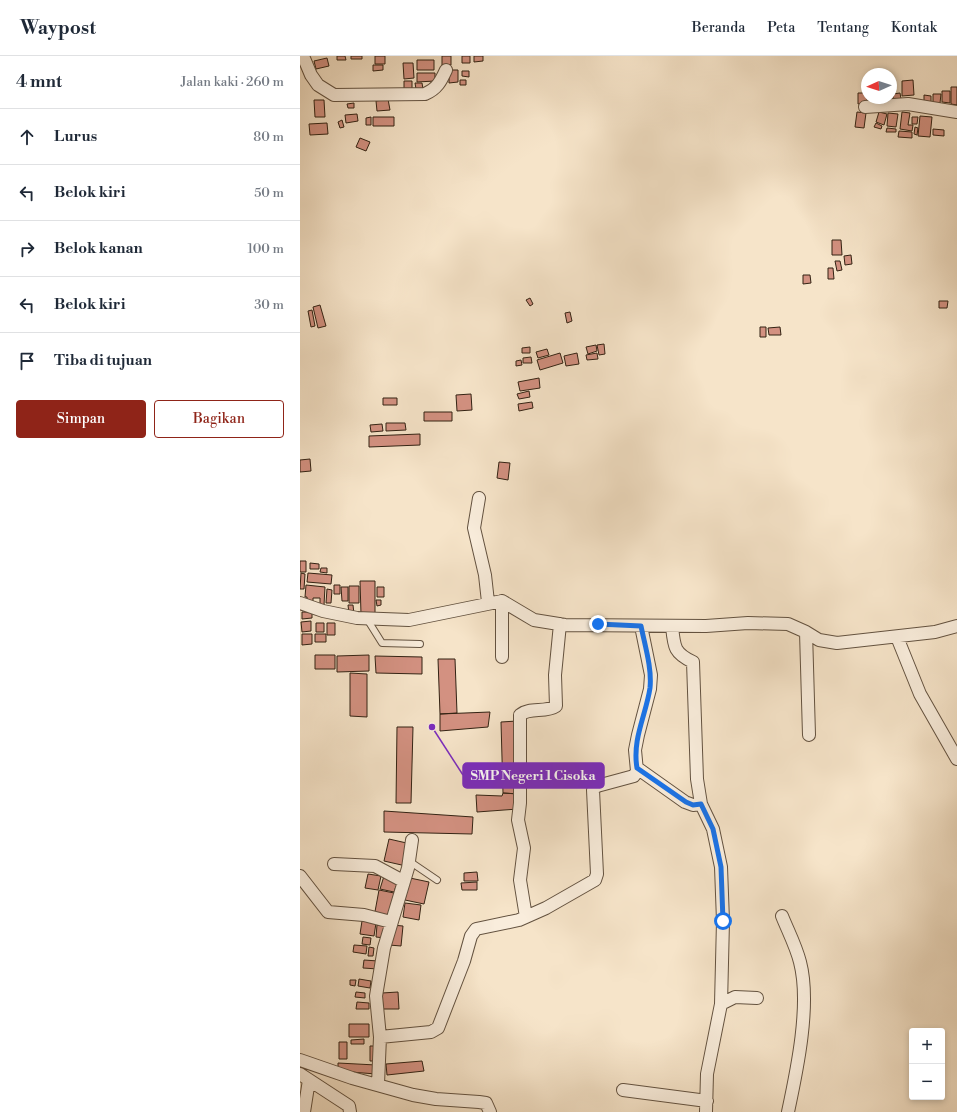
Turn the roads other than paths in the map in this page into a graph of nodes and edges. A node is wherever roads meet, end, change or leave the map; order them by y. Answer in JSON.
{"nodes":[{"id":1,"x":303,"y":56,"type":"edge"},
{"id":2,"x":446,"y":70,"type":"dead end"},
{"id":3,"x":306,"y":76,"type":"edge"},
{"id":4,"x":865,"y":107,"type":"dead end"},
{"id":5,"x":957,"y":112,"type":"edge"},
{"id":6,"x":479,"y":498,"type":"dead end"},
{"id":7,"x":502,"y":601,"type":"junction"},
{"id":8,"x":488,"y":602,"type":"junction"},
{"id":9,"x":300,"y":603,"type":"edge"},
{"id":10,"x":368,"y":619,"type":"junction"},
{"id":11,"x":560,"y":624,"type":"junction"},
{"id":12,"x":641,"y":626,"type":"junction"},
{"id":13,"x":672,"y":626,"type":"junction"},
{"id":14,"x":957,"y":626,"type":"edge"},
{"id":15,"x":806,"y":632,"type":"junction"},
{"id":16,"x":897,"y":637,"type":"junction"},
{"id":17,"x":420,"y":644,"type":"dead end"},
{"id":18,"x":502,"y":657,"type":"dead end"},
{"id":19,"x":809,"y":735,"type":"dead end"},
{"id":20,"x":957,"y":759,"type":"edge"},
{"id":21,"x":637,"y":768,"type":"junction"},
{"id":22,"x":701,"y":804,"type":"junction"},
{"id":23,"x":412,"y":840,"type":"dead end"},
{"id":24,"x":409,"y":861,"type":"junction"},
{"id":25,"x":334,"y":864,"type":"dead end"},
{"id":26,"x":300,"y":876,"type":"edge"},
{"id":27,"x":436,"y":880,"type":"dead end"},
{"id":28,"x":403,"y":881,"type":"junction"},
{"id":29,"x":782,"y":916,"type":"dead end"},
{"id":30,"x":526,"y":917,"type":"junction"},
{"id":31,"x":391,"y":922,"type":"junction"},
{"id":32,"x":757,"y":998,"type":"dead end"},
{"id":33,"x":721,"y":1004,"type":"junction"},
{"id":34,"x":380,"y":1037,"type":"junction"},
{"id":35,"x":300,"y":1060,"type":"edge"},
{"id":36,"x":305,"y":1077,"type":"edge"},
{"id":37,"x":378,"y":1084,"type":"junction"},
{"id":38,"x":623,"y":1090,"type":"dead end"},
{"id":39,"x":706,"y":1106,"type":"edge"},
{"id":40,"x":304,"y":1112,"type":"edge"},
{"id":41,"x":350,"y":1112,"type":"edge"},
{"id":42,"x":490,"y":1112,"type":"edge"},
{"id":43,"x":788,"y":1112,"type":"edge"}],
"edges":[{"from":1,"to":3,"type":"street"},
{"from":2,"to":3,"type":"street"},
{"from":4,"to":5,"type":"street"},
{"from":6,"to":8,"type":"street"},
{"from":7,"to":8,"type":"street"},
{"from":7,"to":11,"type":"street"},
{"from":7,"to":18,"type":"street"},
{"from":8,"to":10,"type":"street"},
{"from":9,"to":10,"type":"street"},
{"from":10,"to":17,"type":"lane"},
{"from":11,"to":12,"type":"street"},
{"from":11,"to":30,"type":"street"},
{"from":12,"to":13,"type":"street"},
{"from":12,"to":21,"type":"street"},
{"from":13,"to":15,"type":"street"},
{"from":13,"to":22,"type":"street"},
{"from":14,"to":16,"type":"street"},
{"from":15,"to":16,"type":"street"},
{"from":15,"to":19,"type":"street"},
{"from":16,"to":20,"type":"street"},
{"from":21,"to":22,"type":"street"},
{"from":21,"to":30,"type":"street"},
{"from":22,"to":33,"type":"street"},
{"from":23,"to":24,"type":"street"},
{"from":24,"to":27,"type":"lane"},
{"from":24,"to":28,"type":"street"},
{"from":25,"to":28,"type":"street"},
{"from":26,"to":31,"type":"street"},
{"from":28,"to":31,"type":"street"},
{"from":29,"to":43,"type":"street"},
{"from":30,"to":34,"type":"street"},
{"from":31,"to":34,"type":"street"},
{"from":32,"to":33,"type":"street"},
{"from":33,"to":39,"type":"street"},
{"from":34,"to":37,"type":"street"},
{"from":35,"to":37,"type":"street"},
{"from":36,"to":40,"type":"street"},
{"from":36,"to":41,"type":"street"},
{"from":37,"to":42,"type":"street"},
{"from":38,"to":39,"type":"street"}]}
